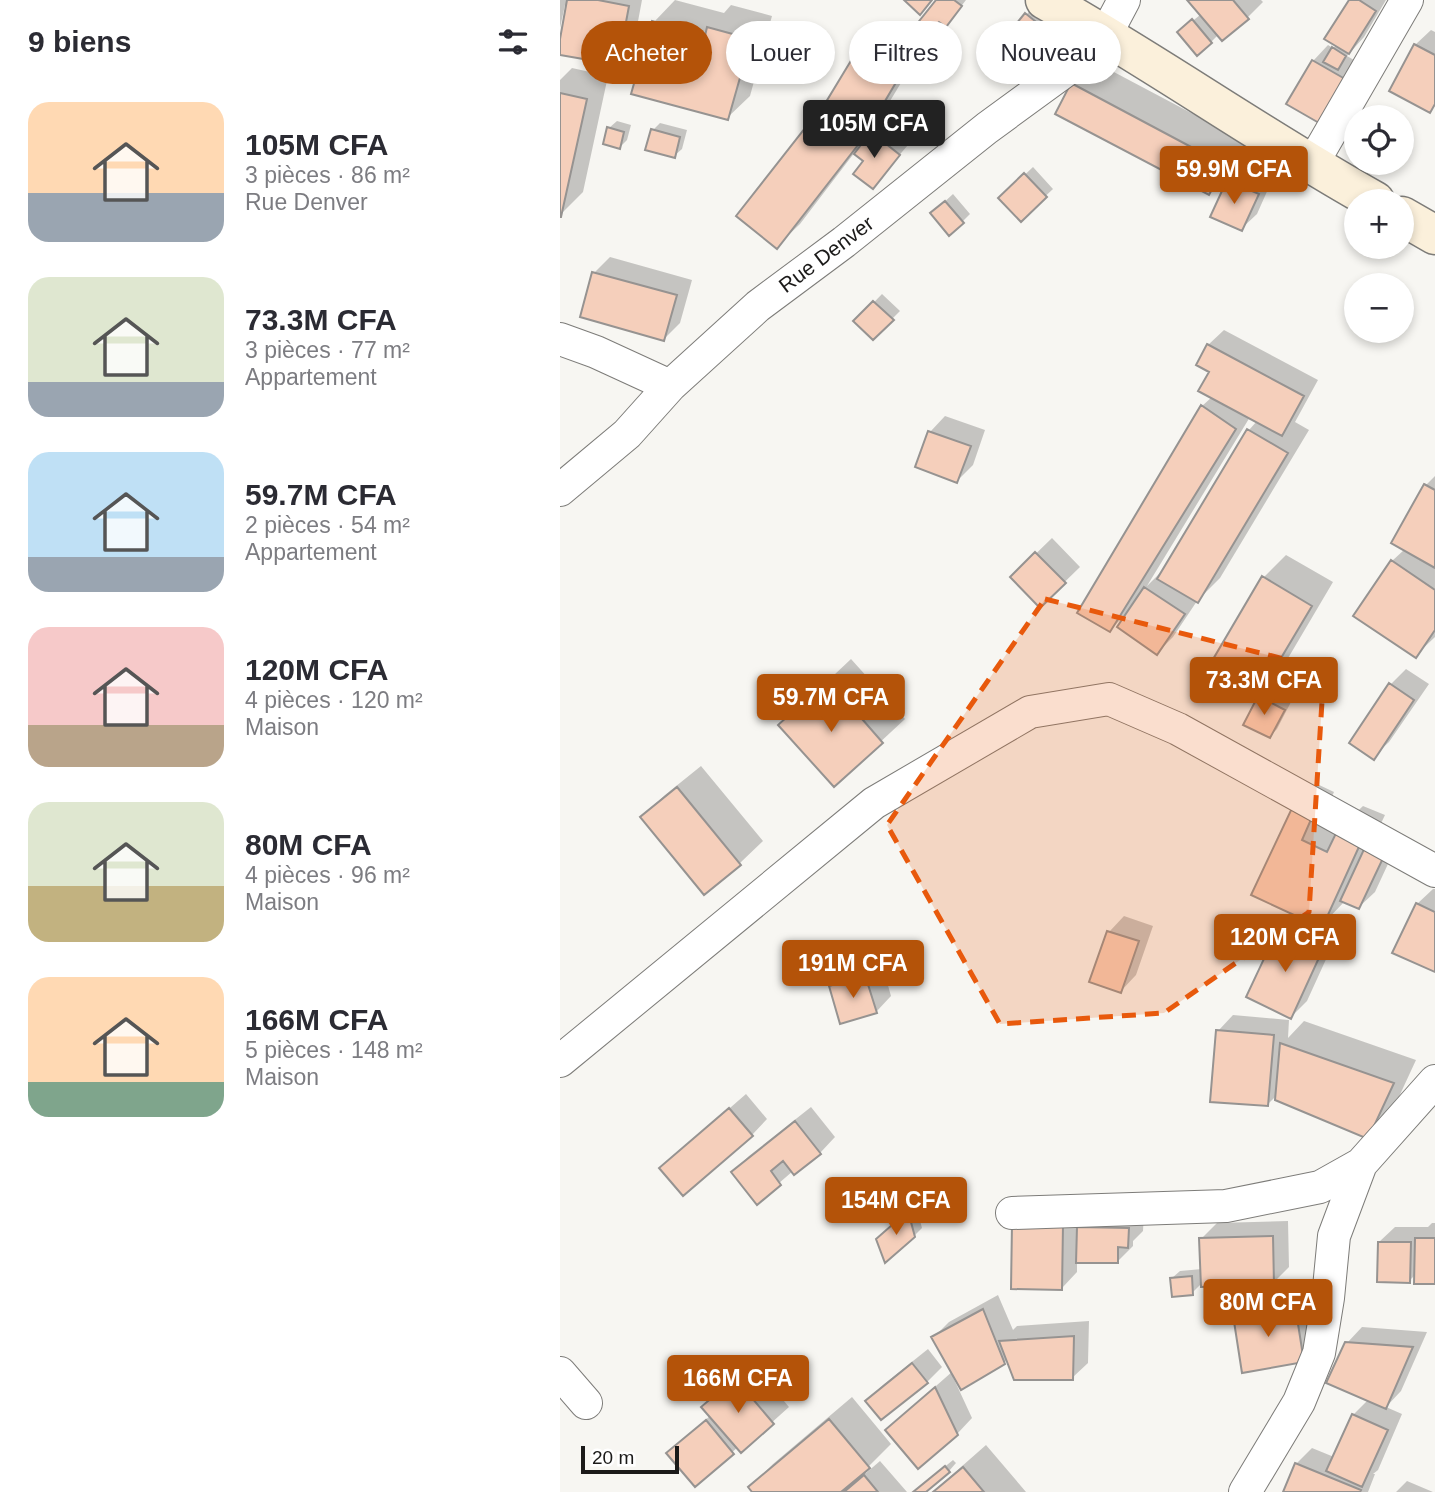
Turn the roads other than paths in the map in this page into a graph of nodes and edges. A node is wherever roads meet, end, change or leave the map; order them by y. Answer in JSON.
{"nodes":[{"id":1,"x":1045,"y":0,"type":"edge"},
{"id":2,"x":1124,"y":0,"type":"edge"},
{"id":3,"x":1407,"y":0,"type":"edge"},
{"id":4,"x":1083,"y":21,"type":"edge"},
{"id":5,"x":1113,"y":21,"type":"edge"},
{"id":6,"x":1121,"y":44,"type":"edge"},
{"id":7,"x":1047,"y":84,"type":"edge"},
{"id":8,"x":1311,"y":166,"type":"junction"},
{"id":9,"x":1353,"y":189,"type":"edge"},
{"id":10,"x":1414,"y":223,"type":"edge"},
{"id":11,"x":1435,"y":235,"type":"edge"},
{"id":12,"x":560,"y":339,"type":"edge"},
{"id":13,"x":670,"y":386,"type":"junction"},
{"id":14,"x":560,"y":490,"type":"edge"},
{"id":15,"x":1435,"y":871,"type":"edge"},
{"id":16,"x":560,"y":1061,"type":"edge"},
{"id":17,"x":1435,"y":1081,"type":"edge"},
{"id":18,"x":1361,"y":1164,"type":"junction"},
{"id":19,"x":1012,"y":1213,"type":"dead end"},
{"id":20,"x":560,"y":1373,"type":"edge"},
{"id":21,"x":586,"y":1403,"type":"dead end"},
{"id":22,"x":1245,"y":1492,"type":"edge"}],
"edges":[{"from":1,"to":4,"type":"main road"},
{"from":2,"to":5,"type":"street","name":"Rue Denver"},
{"from":3,"to":8,"type":"street"},
{"from":6,"to":8,"type":"main road"},
{"from":7,"to":13,"type":"street","name":"Rue Denver"},
{"from":8,"to":9,"type":"main road"},
{"from":10,"to":11,"type":"main road"},
{"from":12,"to":13,"type":"street"},
{"from":13,"to":14,"type":"street","name":"Rue Denver"},
{"from":15,"to":16,"type":"street"},
{"from":17,"to":18,"type":"street"},
{"from":18,"to":19,"type":"street"},
{"from":18,"to":22,"type":"street"},
{"from":20,"to":21,"type":"street"}]}
